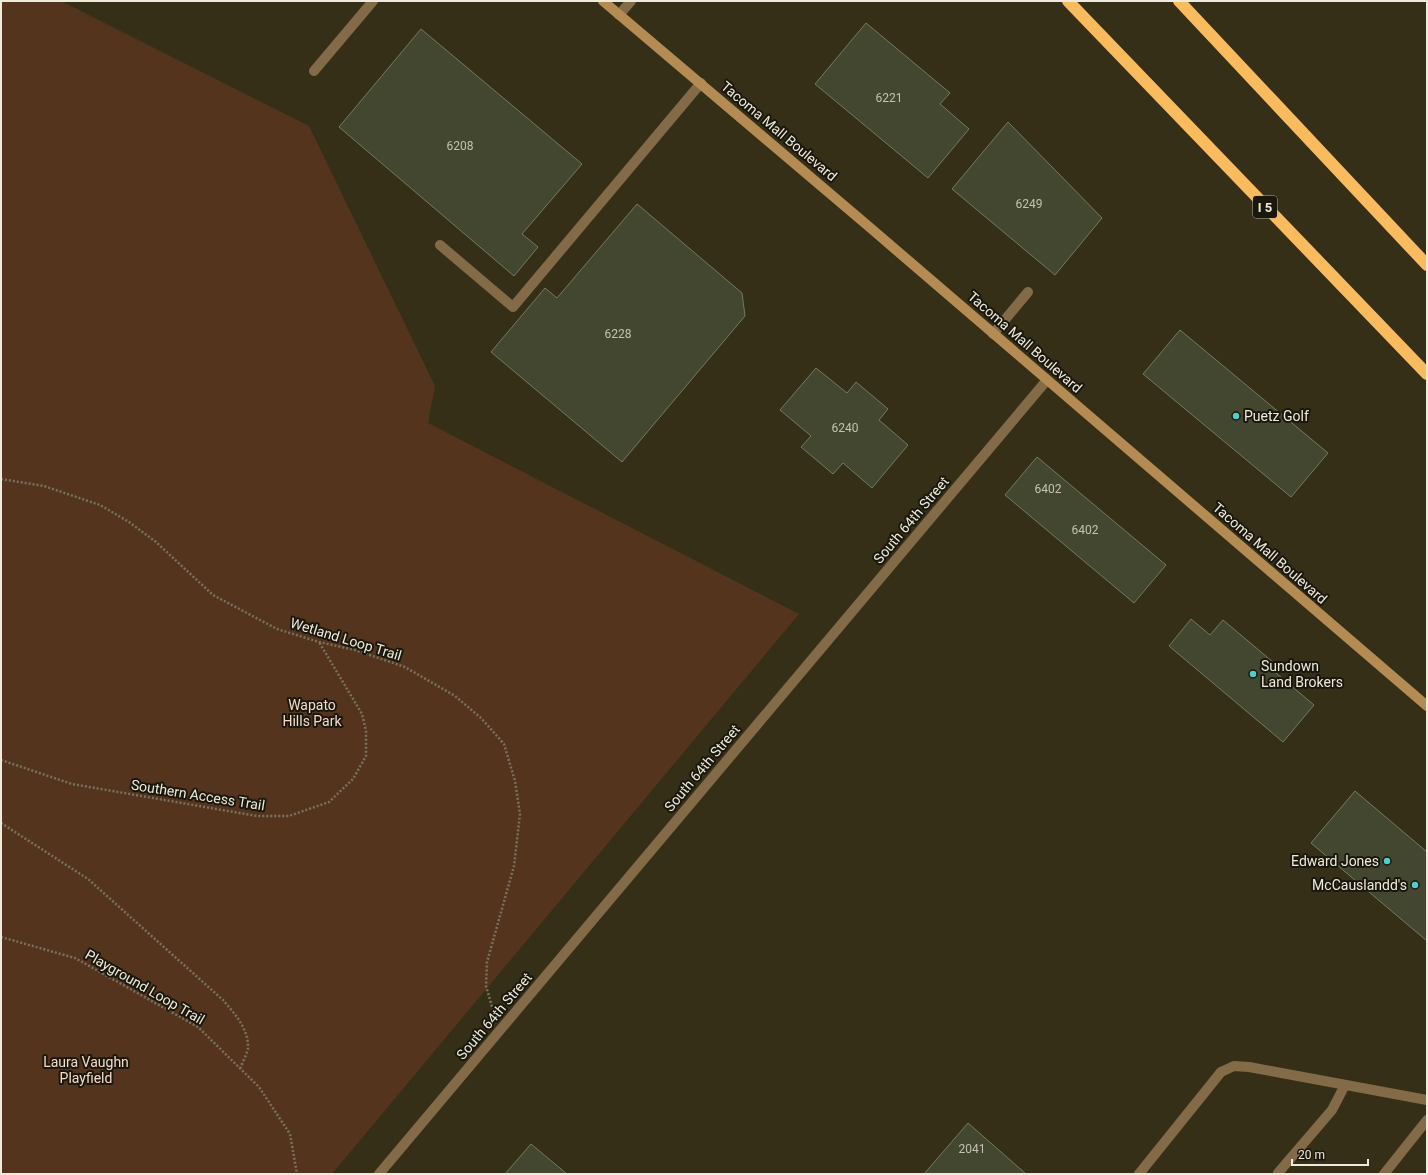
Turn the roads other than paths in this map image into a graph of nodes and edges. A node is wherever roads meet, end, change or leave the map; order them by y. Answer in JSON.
{"nodes":[{"id":1,"x":373,"y":1,"type":"edge"},
{"id":2,"x":603,"y":1,"type":"edge"},
{"id":3,"x":631,"y":1,"type":"edge"},
{"id":4,"x":1067,"y":1,"type":"edge"},
{"id":5,"x":1179,"y":1,"type":"edge"},
{"id":6,"x":619,"y":15,"type":"junction"},
{"id":7,"x":314,"y":71,"type":"dead end"},
{"id":8,"x":700,"y":83,"type":"junction"},
{"id":9,"x":440,"y":245,"type":"dead end"},
{"id":10,"x":1427,"y":264,"type":"edge"},
{"id":11,"x":1028,"y":292,"type":"dead end"},
{"id":12,"x":993,"y":334,"type":"junction"},
{"id":13,"x":1427,"y":374,"type":"edge"},
{"id":14,"x":1047,"y":380,"type":"junction"},
{"id":15,"x":1427,"y":706,"type":"edge"},
{"id":16,"x":1345,"y":1084,"type":"junction"},
{"id":17,"x":1427,"y":1100,"type":"edge"},
{"id":18,"x":1427,"y":1120,"type":"edge"},
{"id":19,"x":1278,"y":1173,"type":"edge"},
{"id":20,"x":379,"y":1174,"type":"edge"},
{"id":21,"x":1139,"y":1174,"type":"edge"},
{"id":22,"x":1384,"y":1174,"type":"edge"}],
"edges":[{"from":1,"to":7,"type":"street"},
{"from":2,"to":6,"type":"main road","name":"Tacoma Mall Boulevard"},
{"from":3,"to":6,"type":"street"},
{"from":4,"to":13,"type":"highway","number":"I 5"},
{"from":5,"to":10,"type":"highway"},
{"from":6,"to":8,"type":"main road","name":"Tacoma Mall Boulevard"},
{"from":8,"to":9,"type":"street"},
{"from":8,"to":12,"type":"main road","name":"Tacoma Mall Boulevard"},
{"from":11,"to":12,"type":"street"},
{"from":12,"to":14,"type":"main road","name":"Tacoma Mall Boulevard"},
{"from":14,"to":15,"type":"main road","name":"Tacoma Mall Boulevard"},
{"from":14,"to":20,"type":"street","name":"South 64th Street"},
{"from":16,"to":17,"type":"street"},
{"from":16,"to":19,"type":"street"},
{"from":16,"to":21,"type":"street"},
{"from":18,"to":22,"type":"street"}]}
